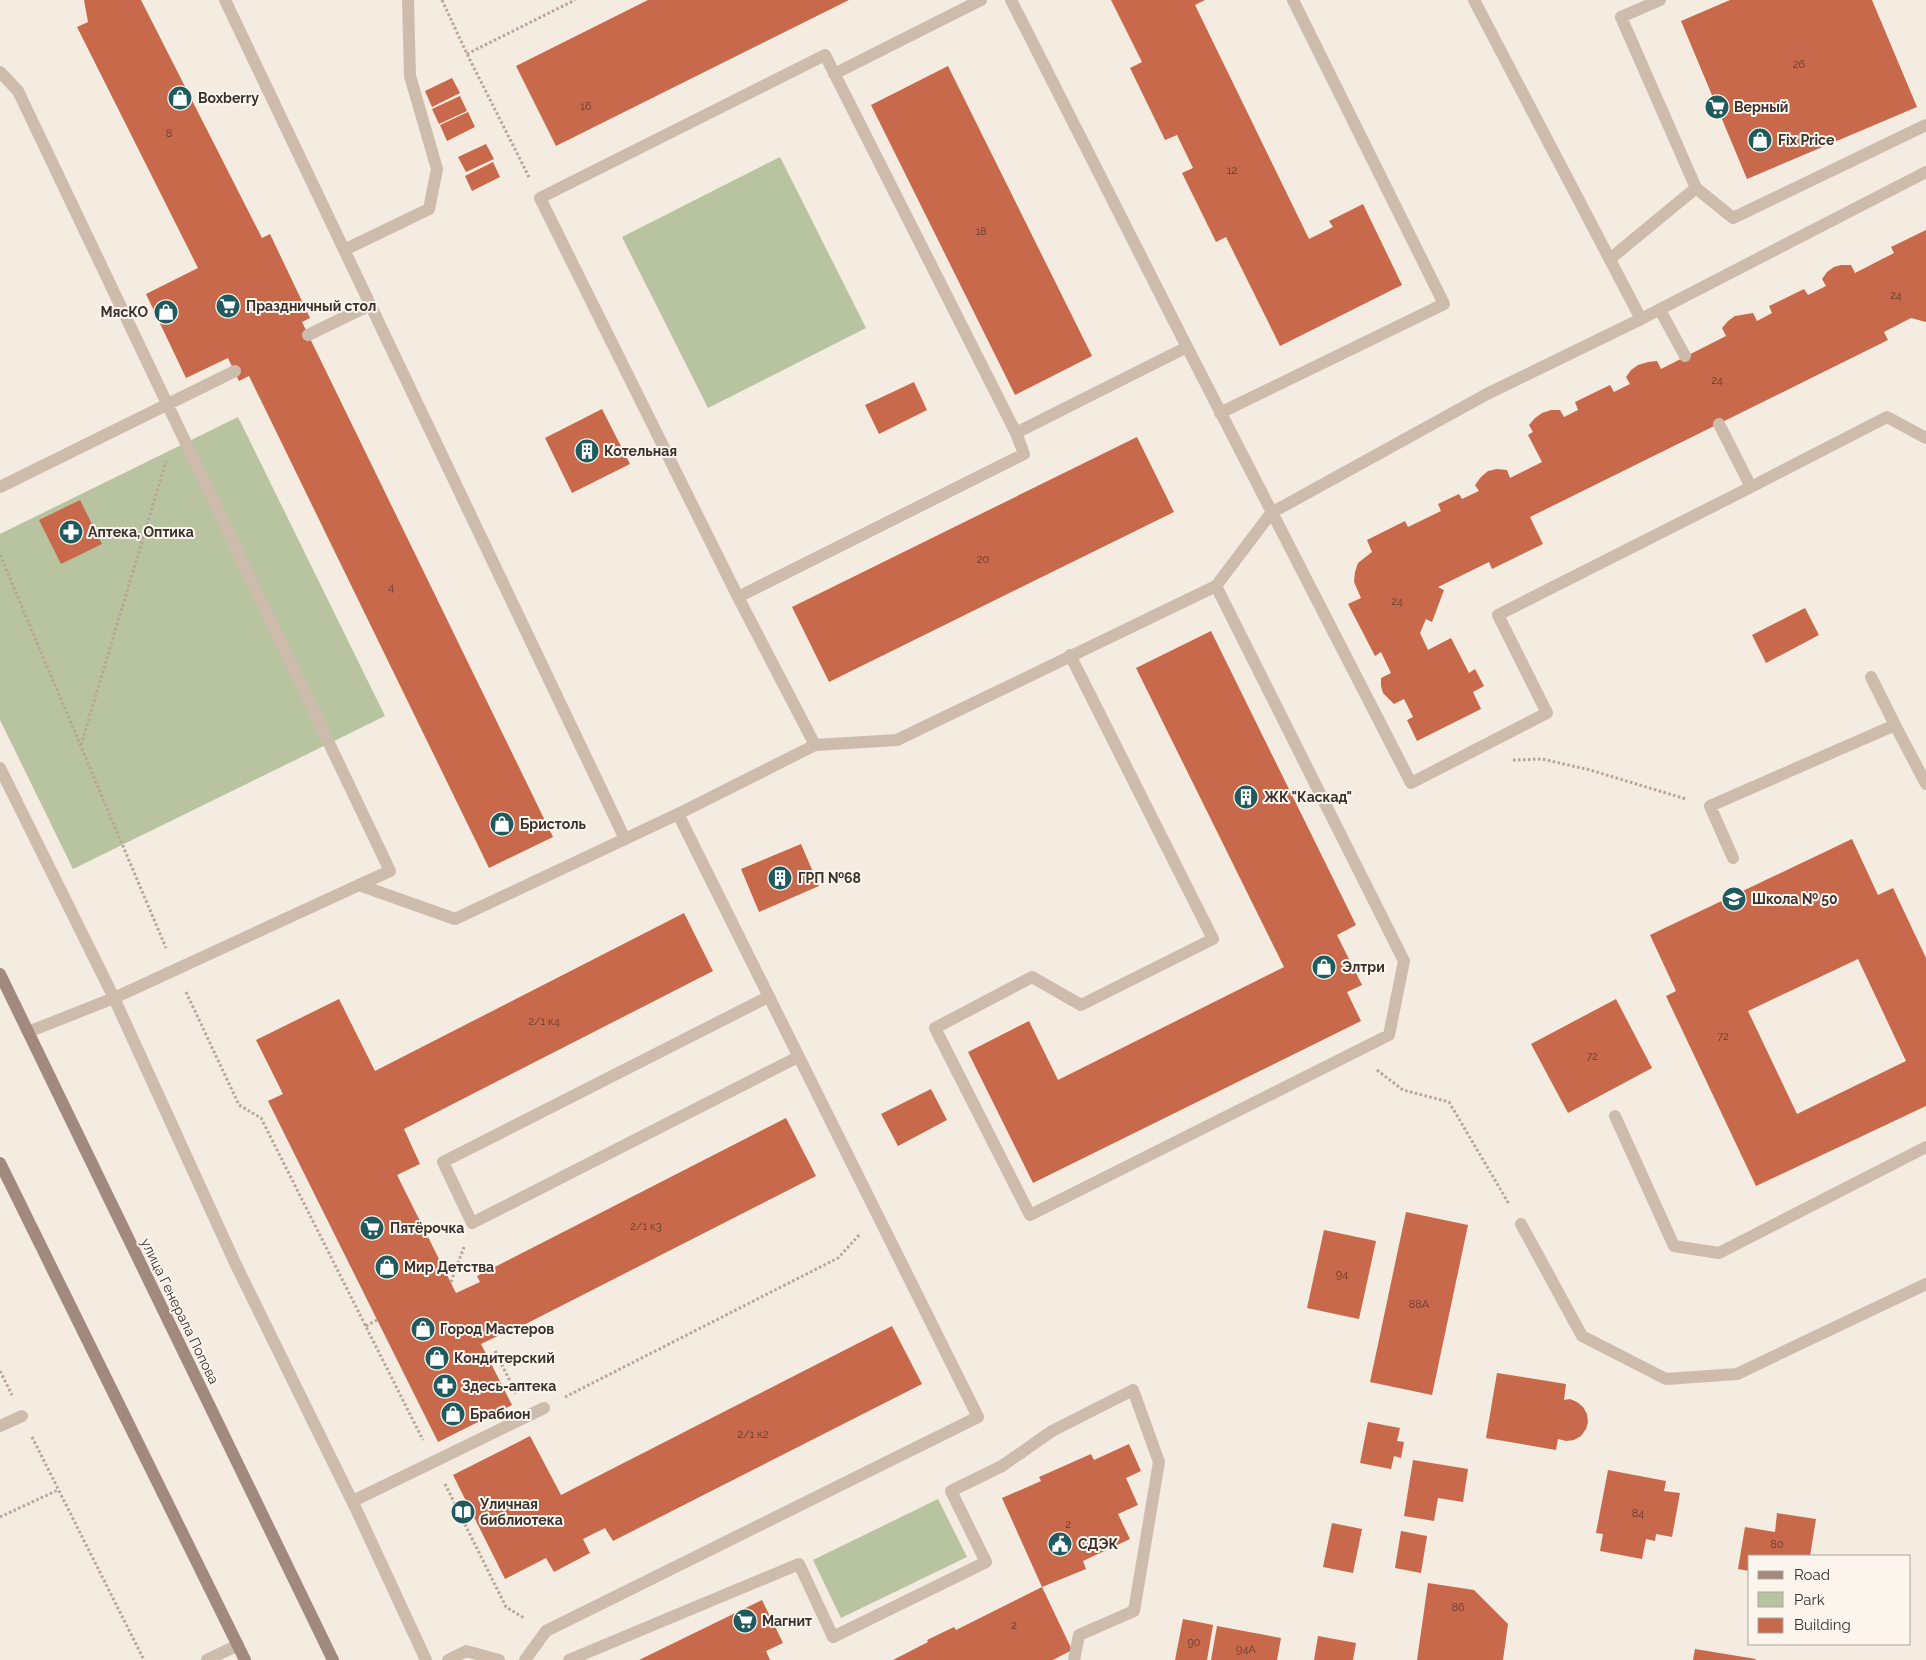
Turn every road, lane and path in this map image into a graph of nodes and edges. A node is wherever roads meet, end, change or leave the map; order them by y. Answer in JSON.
{"nodes":[{"id":1,"x":225,"y":0,"type":"edge"},
{"id":2,"x":408,"y":0,"type":"edge"},
{"id":3,"x":442,"y":0,"type":"edge"},
{"id":4,"x":575,"y":0,"type":"edge"},
{"id":5,"x":981,"y":0,"type":"edge"},
{"id":6,"x":1011,"y":0,"type":"edge"},
{"id":7,"x":1293,"y":0,"type":"edge"},
{"id":8,"x":1474,"y":0,"type":"edge"},
{"id":9,"x":1660,"y":0,"type":"edge"},
{"id":10,"x":467,"y":54,"type":"junction"},
{"id":11,"x":0,"y":72,"type":"edge"},
{"id":12,"x":834,"y":74,"type":"junction"},
{"id":13,"x":1926,"y":125,"type":"edge"},
{"id":14,"x":1926,"y":172,"type":"edge"},
{"id":15,"x":1696,"y":188,"type":"junction"},
{"id":16,"x":540,"y":198,"type":"junction"},
{"id":17,"x":344,"y":250,"type":"junction"},
{"id":18,"x":1610,"y":259,"type":"junction"},
{"id":19,"x":370,"y":305,"type":"junction"},
{"id":20,"x":1660,"y":310,"type":"junction"},
{"id":21,"x":1641,"y":319,"type":"junction"},
{"id":22,"x":308,"y":335,"type":"dead end"},
{"id":23,"x":1187,"y":347,"type":"junction"},
{"id":24,"x":1685,"y":356,"type":"dead end"},
{"id":25,"x":235,"y":372,"type":"dead end"},
{"id":26,"x":168,"y":406,"type":"junction"},
{"id":27,"x":1220,"y":413,"type":"junction"},
{"id":28,"x":176,"y":424,"type":"junction"},
{"id":29,"x":1719,"y":424,"type":"dead end"},
{"id":30,"x":1016,"y":433,"type":"junction"},
{"id":31,"x":1926,"y":438,"type":"edge"},
{"id":32,"x":0,"y":487,"type":"edge"},
{"id":33,"x":1751,"y":487,"type":"junction"},
{"id":34,"x":1271,"y":513,"type":"junction"},
{"id":35,"x":0,"y":555,"type":"edge"},
{"id":36,"x":1216,"y":586,"type":"junction"},
{"id":37,"x":738,"y":597,"type":"junction"},
{"id":38,"x":1070,"y":655,"type":"junction"},
{"id":39,"x":1871,"y":678,"type":"dead end"},
{"id":40,"x":1895,"y":725,"type":"junction"},
{"id":41,"x":815,"y":745,"type":"junction"},
{"id":42,"x":81,"y":746,"type":"junction"},
{"id":43,"x":1482,"y":746,"type":"junction"},
{"id":44,"x":0,"y":768,"type":"edge"},
{"id":45,"x":1926,"y":784,"type":"edge"},
{"id":46,"x":1710,"y":806,"type":"junction"},
{"id":47,"x":678,"y":814,"type":"junction"},
{"id":48,"x":625,"y":839,"type":"junction"},
{"id":49,"x":1733,"y":858,"type":"dead end"},
{"id":50,"x":359,"y":885,"type":"junction"},
{"id":51,"x":175,"y":969,"type":"junction"},
{"id":52,"x":0,"y":974,"type":"edge"},
{"id":53,"x":768,"y":997,"type":"junction"},
{"id":54,"x":114,"y":998,"type":"junction"},
{"id":55,"x":28,"y":1032,"type":"junction"},
{"id":56,"x":1355,"y":1052,"type":"junction"},
{"id":57,"x":798,"y":1057,"type":"junction"},
{"id":58,"x":1615,"y":1116,"type":"dead end"},
{"id":59,"x":1926,"y":1147,"type":"edge"},
{"id":60,"x":0,"y":1163,"type":"edge"},
{"id":61,"x":472,"y":1222,"type":"junction"},
{"id":62,"x":1521,"y":1224,"type":"joint"},
{"id":63,"x":864,"y":1230,"type":"dead end"},
{"id":64,"x":451,"y":1282,"type":"dead end"},
{"id":65,"x":1926,"y":1284,"type":"edge"},
{"id":66,"x":377,"y":1320,"type":"dead end"},
{"id":67,"x":366,"y":1326,"type":"junction"},
{"id":68,"x":495,"y":1351,"type":"dead end"},
{"id":69,"x":0,"y":1371,"type":"edge"},
{"id":70,"x":544,"y":1408,"type":"joint"},
{"id":71,"x":22,"y":1416,"type":"junction"},
{"id":72,"x":527,"y":1416,"type":"junction"},
{"id":73,"x":0,"y":1426,"type":"edge"},
{"id":74,"x":434,"y":1462,"type":"junction"},
{"id":75,"x":58,"y":1490,"type":"junction"},
{"id":76,"x":352,"y":1501,"type":"junction"},
{"id":77,"x":0,"y":1517,"type":"edge"},
{"id":78,"x":546,"y":1631,"type":"junction"},
{"id":79,"x":238,"y":1645,"type":"junction"},
{"id":80,"x":144,"y":1660,"type":"edge"},
{"id":81,"x":207,"y":1660,"type":"edge"},
{"id":82,"x":245,"y":1660,"type":"edge"},
{"id":83,"x":333,"y":1660,"type":"edge"},
{"id":84,"x":426,"y":1660,"type":"edge"},
{"id":85,"x":448,"y":1660,"type":"edge"},
{"id":86,"x":499,"y":1660,"type":"edge"},
{"id":87,"x":525,"y":1660,"type":"edge"},
{"id":88,"x":569,"y":1660,"type":"edge"},
{"id":89,"x":1074,"y":1660,"type":"edge"}],
"edges":[{"from":1,"to":17,"type":"street"},
{"from":2,"to":17,"type":"street"},
{"from":3,"to":10,"type":"path"},
{"from":4,"to":10,"type":"path"},
{"from":5,"to":12,"type":"street"},
{"from":6,"to":23,"type":"street"},
{"from":7,"to":27,"type":"street"},
{"from":8,"to":18,"type":"street"},
{"from":9,"to":15,"type":"street"},
{"from":10,"to":16,"type":"path"},
{"from":11,"to":26,"type":"street"},
{"from":12,"to":16,"type":"street"},
{"from":12,"to":30,"type":"street"},
{"from":13,"to":15,"type":"street"},
{"from":14,"to":20,"type":"street"},
{"from":15,"to":18,"type":"street"},
{"from":16,"to":37,"type":"street"},
{"from":17,"to":19,"type":"street"},
{"from":18,"to":21,"type":"street"},
{"from":19,"to":22,"type":"street"},
{"from":19,"to":48,"type":"street"},
{"from":20,"to":21,"type":"street"},
{"from":20,"to":24,"type":"street"},
{"from":21,"to":34,"type":"street"},
{"from":23,"to":27,"type":"street"},
{"from":23,"to":30,"type":"street"},
{"from":25,"to":26,"type":"street"},
{"from":26,"to":28,"type":"street"},
{"from":26,"to":32,"type":"street"},
{"from":27,"to":34,"type":"street"},
{"from":28,"to":42,"type":"path"},
{"from":28,"to":50,"type":"street"},
{"from":29,"to":33,"type":"street"},
{"from":30,"to":37,"type":"street"},
{"from":31,"to":33,"type":"street"},
{"from":33,"to":43,"type":"street"},
{"from":34,"to":36,"type":"street"},
{"from":34,"to":43,"type":"street"},
{"from":35,"to":42,"type":"path"},
{"from":36,"to":38,"type":"street"},
{"from":36,"to":56,"type":"street"},
{"from":37,"to":41,"type":"street"},
{"from":38,"to":41,"type":"street"},
{"from":38,"to":56,"type":"street"},
{"from":39,"to":40,"type":"street"},
{"from":40,"to":45,"type":"street"},
{"from":40,"to":46,"type":"street"},
{"from":41,"to":47,"type":"street"},
{"from":42,"to":51,"type":"path"},
{"from":43,"to":46,"type":"path"},
{"from":44,"to":54,"type":"street"},
{"from":46,"to":49,"type":"street"},
{"from":47,"to":48,"type":"street"},
{"from":47,"to":53,"type":"street"},
{"from":48,"to":50,"type":"street"},
{"from":50,"to":51,"type":"street"},
{"from":51,"to":54,"type":"street"},
{"from":51,"to":67,"type":"path"},
{"from":52,"to":55,"type":"main road","name":"улица Генерала Попова"},
{"from":53,"to":57,"type":"street"},
{"from":53,"to":61,"type":"street"},
{"from":54,"to":55,"type":"street"},
{"from":54,"to":76,"type":"street"},
{"from":55,"to":83,"type":"main road","name":"улица Генерала Попова"},
{"from":56,"to":62,"type":"path"},
{"from":57,"to":61,"type":"street"},
{"from":57,"to":78,"type":"street"},
{"from":58,"to":59,"type":"street"},
{"from":60,"to":79,"type":"main road"},
{"from":61,"to":64,"type":"path"},
{"from":62,"to":65,"type":"street"},
{"from":63,"to":70,"type":"path"},
{"from":66,"to":67,"type":"path"},
{"from":67,"to":74,"type":"path"},
{"from":68,"to":72,"type":"path"},
{"from":69,"to":71,"type":"path"},
{"from":70,"to":72,"type":"street"},
{"from":71,"to":73,"type":"street"},
{"from":71,"to":75,"type":"path"},
{"from":72,"to":74,"type":"street"},
{"from":74,"to":76,"type":"street"},
{"from":74,"to":78,"type":"path"},
{"from":75,"to":77,"type":"path"},
{"from":75,"to":80,"type":"path"},
{"from":76,"to":84,"type":"street"},
{"from":78,"to":87,"type":"street"},
{"from":79,"to":81,"type":"street"},
{"from":79,"to":82,"type":"main road"},
{"from":85,"to":86,"type":"street"},
{"from":88,"to":89,"type":"street"}]}
